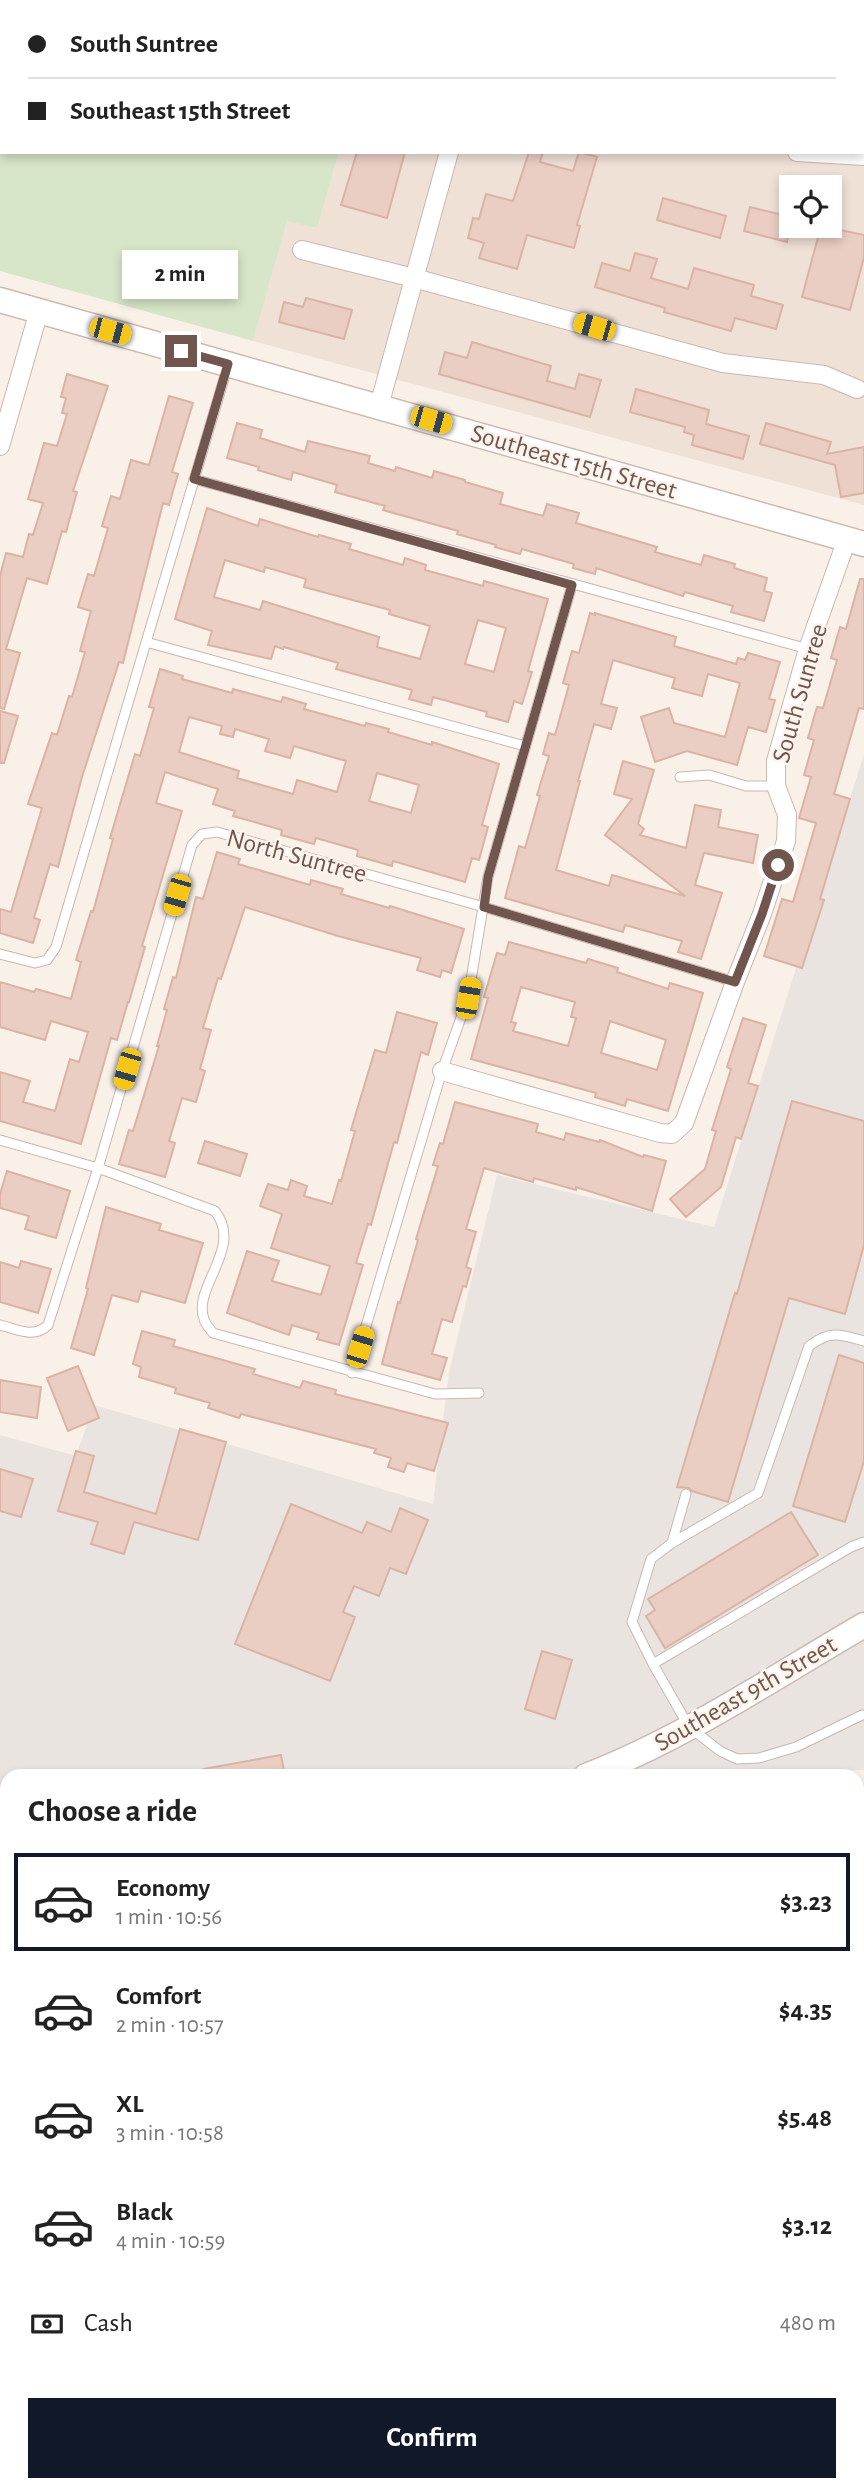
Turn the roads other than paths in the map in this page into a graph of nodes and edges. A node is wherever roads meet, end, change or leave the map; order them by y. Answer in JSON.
{"nodes":[{"id":1,"x":448,"y":154,"type":"edge"},
{"id":2,"x":830,"y":154,"type":"edge"},
{"id":3,"x":864,"y":156,"type":"edge"},
{"id":4,"x":302,"y":250,"type":"dead end"},
{"id":5,"x":414,"y":278,"type":"junction"},
{"id":6,"x":0,"y":300,"type":"edge"},
{"id":7,"x":39,"y":312,"type":"junction"},
{"id":8,"x":228,"y":364,"type":"junction"},
{"id":9,"x":857,"y":389,"type":"dead end"},
{"id":10,"x":379,"y":406,"type":"junction"},
{"id":11,"x":0,"y":446,"type":"edge"},
{"id":12,"x":194,"y":479,"type":"junction"},
{"id":13,"x":855,"y":541,"type":"edge"},
{"id":14,"x":572,"y":585,"type":"junction"},
{"id":15,"x":146,"y":642,"type":"junction"},
{"id":16,"x":808,"y":649,"type":"junction"},
{"id":17,"x":525,"y":746,"type":"junction"},
{"id":18,"x":680,"y":777,"type":"dead end"},
{"id":19,"x":776,"y":786,"type":"junction"},
{"id":20,"x":484,"y":907,"type":"junction"},
{"id":21,"x":0,"y":954,"type":"edge"},
{"id":22,"x":735,"y":982,"type":"junction"},
{"id":23,"x":442,"y":1071,"type":"junction"},
{"id":24,"x":0,"y":1140,"type":"edge"},
{"id":25,"x":98,"y":1168,"type":"junction"},
{"id":26,"x":0,"y":1325,"type":"edge"},
{"id":27,"x":864,"y":1341,"type":"edge"},
{"id":28,"x":352,"y":1373,"type":"junction"},
{"id":29,"x":479,"y":1393,"type":"dead end"},
{"id":30,"x":686,"y":1494,"type":"dead end"},
{"id":31,"x":864,"y":1542,"type":"edge"},
{"id":32,"x":672,"y":1543,"type":"junction"},
{"id":33,"x":864,"y":1625,"type":"edge"},
{"id":34,"x":653,"y":1664,"type":"junction"},
{"id":35,"x":862,"y":1715,"type":"dead end"},
{"id":36,"x":689,"y":1727,"type":"junction"},
{"id":37,"x":605,"y":1769,"type":"edge"}],
"edges":[{"from":1,"to":5,"type":"street"},
{"from":2,"to":3,"type":"street"},
{"from":4,"to":5,"type":"street"},
{"from":5,"to":9,"type":"street"},
{"from":5,"to":10,"type":"street"},
{"from":6,"to":7,"type":"main road","name":"Southeast 15th Street"},
{"from":7,"to":8,"type":"main road","name":"Southeast 15th Street"},
{"from":7,"to":11,"type":"street"},
{"from":8,"to":10,"type":"main road","name":"Southeast 15th Street"},
{"from":8,"to":12,"type":"lane"},
{"from":10,"to":13,"type":"main road","name":"Southeast 15th Street"},
{"from":12,"to":14,"type":"lane"},
{"from":12,"to":15,"type":"lane"},
{"from":13,"to":16,"type":"street","name":"South Suntree"},
{"from":14,"to":16,"type":"lane"},
{"from":14,"to":17,"type":"lane"},
{"from":15,"to":17,"type":"lane"},
{"from":15,"to":21,"type":"lane"},
{"from":16,"to":19,"type":"street","name":"South Suntree"},
{"from":17,"to":20,"type":"lane"},
{"from":18,"to":19,"type":"lane"},
{"from":19,"to":22,"type":"street","name":"South Suntree"},
{"from":20,"to":22,"type":"lane","name":"North Suntree"},
{"from":20,"to":23,"type":"lane"},
{"from":20,"to":25,"type":"lane","name":"North Suntree"},
{"from":22,"to":23,"type":"street","name":"South Suntree"},
{"from":23,"to":28,"type":"lane"},
{"from":24,"to":25,"type":"lane"},
{"from":25,"to":26,"type":"lane","name":"North Suntree"},
{"from":25,"to":28,"type":"lane"},
{"from":27,"to":32,"type":"lane"},
{"from":28,"to":29,"type":"lane"},
{"from":30,"to":32,"type":"lane"},
{"from":31,"to":34,"type":"lane"},
{"from":32,"to":34,"type":"lane"},
{"from":33,"to":36,"type":"main road","name":"Southeast 9th Street"},
{"from":34,"to":36,"type":"lane"},
{"from":35,"to":36,"type":"lane"},
{"from":36,"to":37,"type":"main road","name":"Southeast 9th Street"}]}
